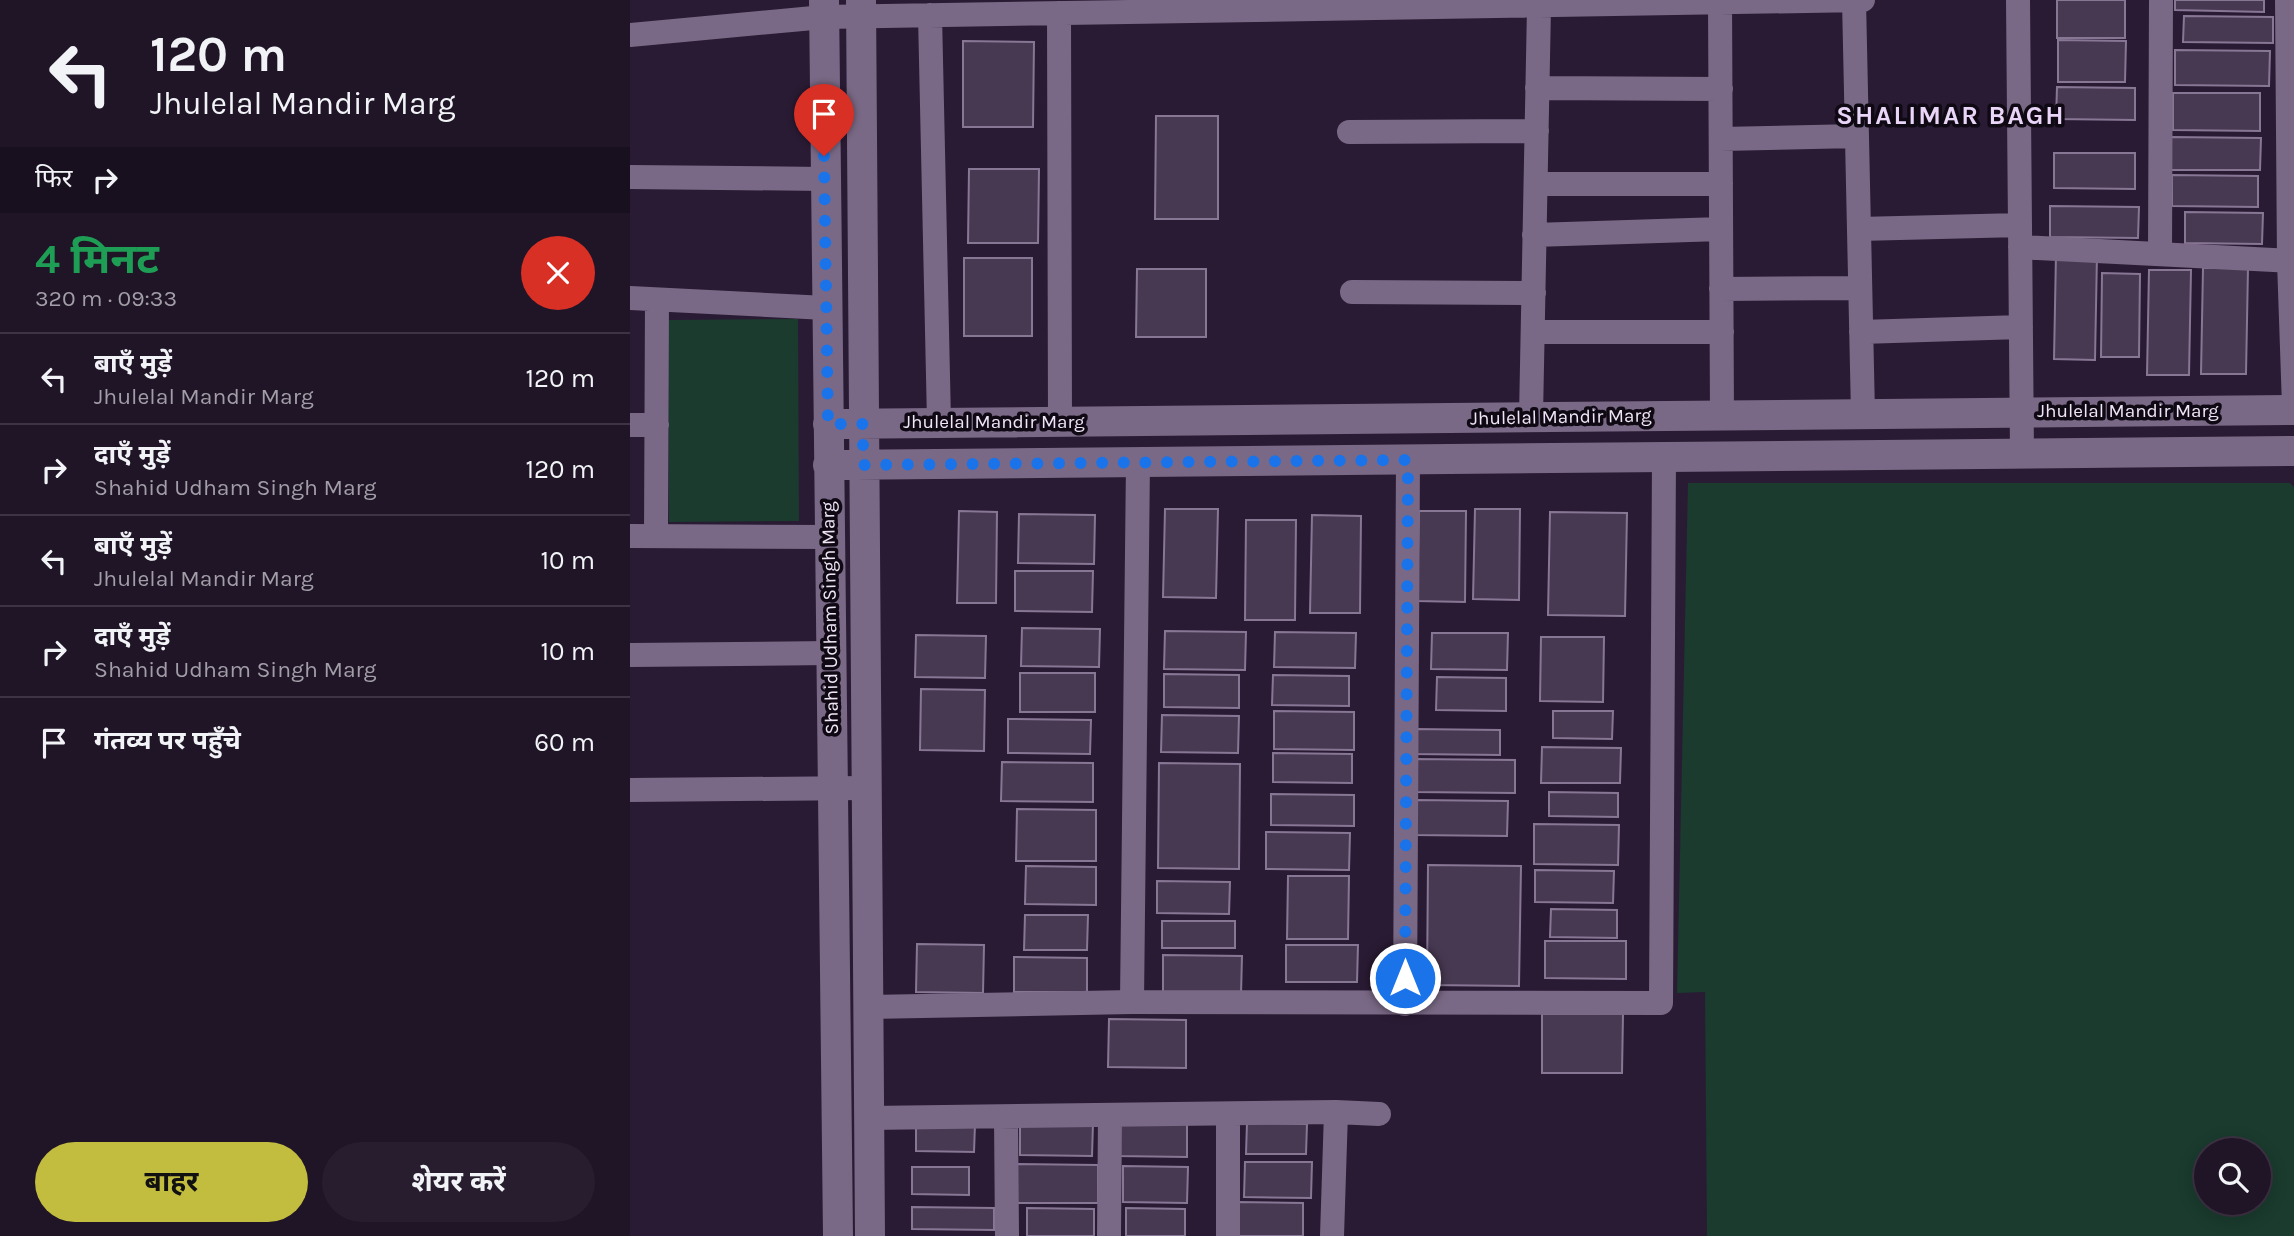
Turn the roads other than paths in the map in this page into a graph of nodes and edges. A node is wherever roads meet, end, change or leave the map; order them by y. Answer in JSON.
{"nodes":[{"id":1,"x":1854,"y":0,"type":"edge"},
{"id":2,"x":1864,"y":0,"type":"edge"},
{"id":3,"x":2018,"y":0,"type":"edge"},
{"id":4,"x":2161,"y":0,"type":"edge"},
{"id":5,"x":2287,"y":0,"type":"edge"},
{"id":6,"x":1720,"y":1,"type":"edge"},
{"id":7,"x":1437,"y":4,"type":"edge"},
{"id":8,"x":1162,"y":6,"type":"edge"},
{"id":9,"x":1539,"y":6,"type":"junction"},
{"id":10,"x":824,"y":8,"type":"edge"},
{"id":11,"x":861,"y":8,"type":"edge"},
{"id":12,"x":1059,"y":13,"type":"junction"},
{"id":13,"x":930,"y":15,"type":"junction"},
{"id":14,"x":630,"y":35,"type":"edge"},
{"id":15,"x":1537,"y":88,"type":"junction"},
{"id":16,"x":1721,"y":89,"type":"junction"},
{"id":17,"x":1536,"y":131,"type":"junction"},
{"id":18,"x":1349,"y":132,"type":"dead end"},
{"id":19,"x":1857,"y":136,"type":"junction"},
{"id":20,"x":1721,"y":139,"type":"junction"},
{"id":21,"x":630,"y":177,"type":"edge"},
{"id":22,"x":825,"y":179,"type":"junction"},
{"id":23,"x":1536,"y":184,"type":"junction"},
{"id":24,"x":1721,"y":184,"type":"junction"},
{"id":25,"x":1721,"y":229,"type":"junction"},
{"id":26,"x":1859,"y":229,"type":"junction"},
{"id":27,"x":1534,"y":235,"type":"junction"},
{"id":28,"x":2020,"y":236,"type":"junction"},
{"id":29,"x":2160,"y":254,"type":"junction"},
{"id":30,"x":2291,"y":261,"type":"edge"},
{"id":31,"x":1860,"y":288,"type":"junction"},
{"id":32,"x":1721,"y":289,"type":"junction"},
{"id":33,"x":1352,"y":292,"type":"dead end"},
{"id":34,"x":1534,"y":293,"type":"junction"},
{"id":35,"x":630,"y":298,"type":"edge"},
{"id":36,"x":657,"y":300,"type":"junction"},
{"id":37,"x":826,"y":307,"type":"junction"},
{"id":38,"x":2021,"y":327,"type":"junction"},
{"id":39,"x":1533,"y":332,"type":"junction"},
{"id":40,"x":1722,"y":332,"type":"junction"},
{"id":41,"x":1861,"y":332,"type":"junction"},
{"id":42,"x":2294,"y":408,"type":"edge"},
{"id":43,"x":2022,"y":412,"type":"junction"},
{"id":44,"x":1863,"y":414,"type":"junction"},
{"id":45,"x":1722,"y":416,"type":"junction"},
{"id":46,"x":1531,"y":417,"type":"junction"},
{"id":47,"x":939,"y":422,"type":"junction"},
{"id":48,"x":1060,"y":422,"type":"junction"},
{"id":49,"x":828,"y":424,"type":"junction"},
{"id":50,"x":863,"y":424,"type":"junction"},
{"id":51,"x":630,"y":425,"type":"edge"},
{"id":52,"x":657,"y":425,"type":"junction"},
{"id":53,"x":2294,"y":452,"type":"edge"},
{"id":54,"x":2022,"y":454,"type":"junction"},
{"id":55,"x":1664,"y":457,"type":"junction"},
{"id":56,"x":1408,"y":460,"type":"junction"},
{"id":57,"x":1138,"y":462,"type":"junction"},
{"id":58,"x":828,"y":465,"type":"junction"},
{"id":59,"x":863,"y":465,"type":"junction"},
{"id":60,"x":630,"y":536,"type":"edge"},
{"id":61,"x":656,"y":537,"type":"junction"},
{"id":62,"x":829,"y":537,"type":"junction"},
{"id":63,"x":831,"y":653,"type":"junction"},
{"id":64,"x":630,"y":655,"type":"edge"},
{"id":65,"x":832,"y":788,"type":"junction"},
{"id":66,"x":866,"y":788,"type":"junction"},
{"id":67,"x":630,"y":790,"type":"edge"},
{"id":68,"x":1132,"y":1002,"type":"junction"},
{"id":69,"x":1405,"y":1004,"type":"junction"},
{"id":70,"x":868,"y":1007,"type":"junction"},
{"id":71,"x":1336,"y":1112,"type":"junction"},
{"id":72,"x":1228,"y":1114,"type":"junction"},
{"id":73,"x":1379,"y":1114,"type":"dead end"},
{"id":74,"x":1110,"y":1115,"type":"junction"},
{"id":75,"x":1006,"y":1116,"type":"junction"},
{"id":76,"x":869,"y":1118,"type":"junction"},
{"id":77,"x":838,"y":1236,"type":"edge"},
{"id":78,"x":870,"y":1236,"type":"edge"},
{"id":79,"x":1007,"y":1236,"type":"edge"},
{"id":80,"x":1109,"y":1236,"type":"edge"},
{"id":81,"x":1228,"y":1236,"type":"edge"},
{"id":82,"x":1332,"y":1236,"type":"edge"}],
"edges":[{"from":1,"to":2,"type":"street"},
{"from":1,"to":6,"type":"street"},
{"from":1,"to":19,"type":"street"},
{"from":3,"to":28,"type":"street"},
{"from":4,"to":29,"type":"street"},
{"from":5,"to":30,"type":"street"},
{"from":6,"to":9,"type":"street"},
{"from":6,"to":16,"type":"street"},
{"from":7,"to":8,"type":"street"},
{"from":7,"to":9,"type":"street"},
{"from":8,"to":12,"type":"street"},
{"from":9,"to":15,"type":"street"},
{"from":10,"to":11,"type":"street"},
{"from":10,"to":14,"type":"street"},
{"from":10,"to":22,"type":"street","name":"Shahid Udham Singh Marg"},
{"from":11,"to":13,"type":"street"},
{"from":11,"to":50,"type":"street","name":"Shahid Udham Singh Marg"},
{"from":12,"to":13,"type":"street"},
{"from":12,"to":48,"type":"street"},
{"from":13,"to":47,"type":"street"},
{"from":15,"to":16,"type":"street"},
{"from":15,"to":17,"type":"street"},
{"from":16,"to":20,"type":"street"},
{"from":17,"to":18,"type":"street"},
{"from":17,"to":23,"type":"street"},
{"from":19,"to":20,"type":"street"},
{"from":19,"to":26,"type":"street"},
{"from":20,"to":24,"type":"street"},
{"from":21,"to":22,"type":"street"},
{"from":22,"to":37,"type":"street","name":"Shahid Udham Singh Marg"},
{"from":23,"to":24,"type":"street"},
{"from":23,"to":27,"type":"street"},
{"from":24,"to":25,"type":"street"},
{"from":25,"to":27,"type":"street"},
{"from":25,"to":32,"type":"street"},
{"from":26,"to":28,"type":"street"},
{"from":26,"to":31,"type":"street"},
{"from":27,"to":34,"type":"street"},
{"from":28,"to":29,"type":"street"},
{"from":28,"to":38,"type":"street"},
{"from":29,"to":30,"type":"street"},
{"from":30,"to":42,"type":"street"},
{"from":31,"to":32,"type":"street"},
{"from":31,"to":41,"type":"street"},
{"from":32,"to":40,"type":"street"},
{"from":33,"to":34,"type":"street"},
{"from":34,"to":39,"type":"street"},
{"from":35,"to":36,"type":"street"},
{"from":36,"to":37,"type":"street"},
{"from":36,"to":52,"type":"street"},
{"from":37,"to":49,"type":"street","name":"Shahid Udham Singh Marg"},
{"from":38,"to":41,"type":"street"},
{"from":38,"to":43,"type":"street"},
{"from":39,"to":40,"type":"street"},
{"from":39,"to":46,"type":"street"},
{"from":40,"to":45,"type":"street"},
{"from":41,"to":44,"type":"street"},
{"from":42,"to":43,"type":"street","name":"Jhulelal Mandir Marg"},
{"from":43,"to":44,"type":"street","name":"Jhulelal Mandir Marg"},
{"from":43,"to":54,"type":"street"},
{"from":44,"to":45,"type":"street","name":"Jhulelal Mandir Marg"},
{"from":45,"to":46,"type":"street","name":"Jhulelal Mandir Marg"},
{"from":46,"to":48,"type":"street","name":"Jhulelal Mandir Marg"},
{"from":47,"to":48,"type":"street","name":"Jhulelal Mandir Marg"},
{"from":47,"to":50,"type":"street","name":"Jhulelal Mandir Marg"},
{"from":49,"to":50,"type":"street","name":"Jhulelal Mandir Marg"},
{"from":49,"to":58,"type":"street","name":"Shahid Udham Singh Marg"},
{"from":50,"to":59,"type":"street","name":"Shahid Udham Singh Marg"},
{"from":51,"to":52,"type":"street"},
{"from":52,"to":61,"type":"street"},
{"from":53,"to":54,"type":"street"},
{"from":54,"to":55,"type":"street"},
{"from":55,"to":56,"type":"street"},
{"from":55,"to":69,"type":"street"},
{"from":56,"to":57,"type":"street"},
{"from":56,"to":69,"type":"street"},
{"from":57,"to":59,"type":"street"},
{"from":57,"to":68,"type":"street"},
{"from":58,"to":59,"type":"street"},
{"from":58,"to":62,"type":"street","name":"Shahid Udham Singh Marg"},
{"from":59,"to":66,"type":"street","name":"Shahid Udham Singh Marg"},
{"from":60,"to":61,"type":"street"},
{"from":61,"to":62,"type":"street"},
{"from":62,"to":63,"type":"street","name":"Shahid Udham Singh Marg"},
{"from":63,"to":64,"type":"street"},
{"from":63,"to":65,"type":"street","name":"Shahid Udham Singh Marg"},
{"from":65,"to":66,"type":"street"},
{"from":65,"to":67,"type":"street"},
{"from":65,"to":77,"type":"street","name":"Shahid Udham Singh Marg"},
{"from":66,"to":70,"type":"street","name":"Shahid Udham Singh Marg"},
{"from":68,"to":69,"type":"street"},
{"from":68,"to":70,"type":"street"},
{"from":70,"to":76,"type":"street","name":"Shahid Udham Singh Marg"},
{"from":71,"to":72,"type":"street"},
{"from":71,"to":73,"type":"street"},
{"from":71,"to":82,"type":"street"},
{"from":72,"to":74,"type":"street"},
{"from":72,"to":81,"type":"street"},
{"from":74,"to":75,"type":"street"},
{"from":74,"to":80,"type":"street"},
{"from":75,"to":76,"type":"street"},
{"from":75,"to":79,"type":"street"},
{"from":76,"to":78,"type":"street","name":"Shahid Udham Singh Marg"}]}
